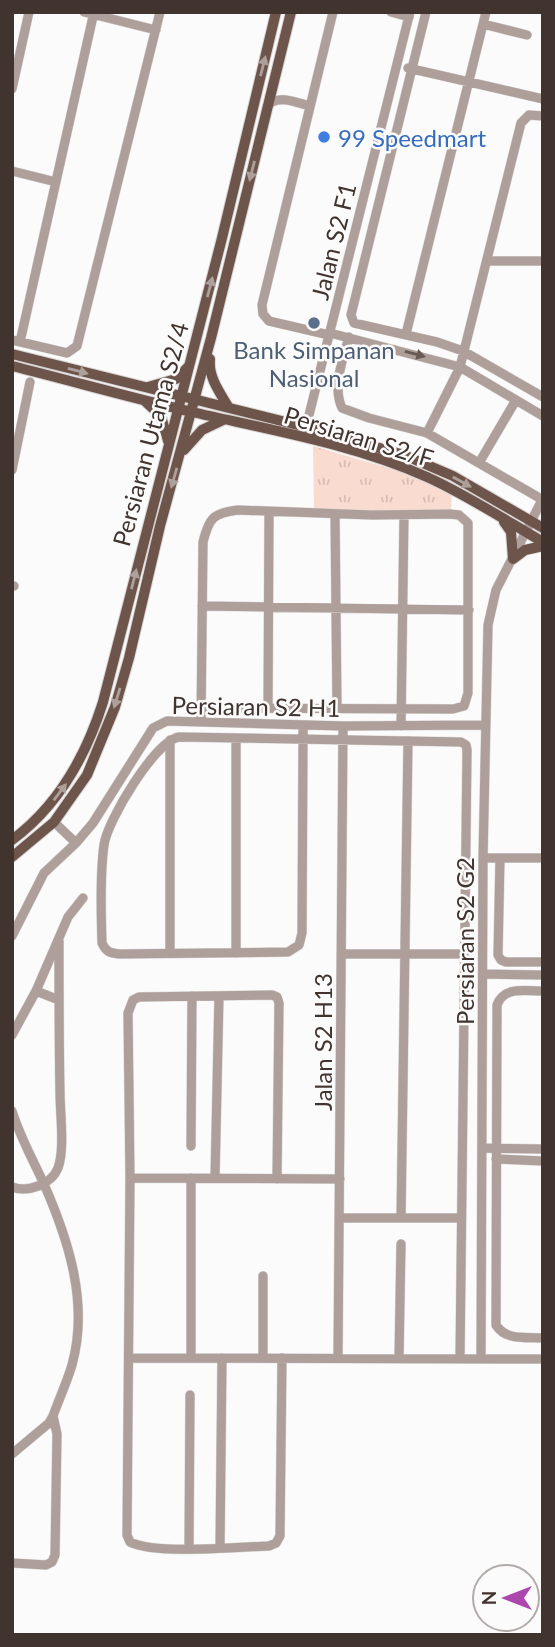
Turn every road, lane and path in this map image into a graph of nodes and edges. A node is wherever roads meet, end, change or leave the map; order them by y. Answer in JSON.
{"nodes":[{"id":1,"x":29,"y":12,"type":"edge"},
{"id":2,"x":160,"y":12,"type":"edge"},
{"id":3,"x":276,"y":12,"type":"edge"},
{"id":4,"x":291,"y":12,"type":"edge"},
{"id":5,"x":333,"y":12,"type":"edge"},
{"id":6,"x":391,"y":12,"type":"edge"},
{"id":7,"x":426,"y":12,"type":"edge"},
{"id":8,"x":486,"y":12,"type":"edge"},
{"id":9,"x":91,"y":13,"type":"edge"},
{"id":10,"x":410,"y":15,"type":"edge"},
{"id":11,"x":483,"y":24,"type":"junction"},
{"id":12,"x":156,"y":30,"type":"junction"},
{"id":13,"x":527,"y":35,"type":"dead end"},
{"id":14,"x":397,"y":65,"type":"junction"},
{"id":15,"x":412,"y":69,"type":"junction"},
{"id":16,"x":468,"y":82,"type":"junction"},
{"id":17,"x":273,"y":87,"type":"junction"},
{"id":18,"x":12,"y":89,"type":"edge"},
{"id":19,"x":280,"y":99,"type":"junction"},
{"id":20,"x":543,"y":99,"type":"edge"},
{"id":21,"x":268,"y":105,"type":"junction"},
{"id":22,"x":310,"y":106,"type":"junction"},
{"id":23,"x":543,"y":116,"type":"edge"},
{"id":24,"x":12,"y":171,"type":"edge"},
{"id":25,"x":56,"y":182,"type":"junction"},
{"id":26,"x":488,"y":261,"type":"junction"},
{"id":27,"x":543,"y":261,"type":"edge"},
{"id":28,"x":329,"y":334,"type":"junction"},
{"id":29,"x":406,"y":334,"type":"junction"},
{"id":30,"x":349,"y":337,"type":"junction"},
{"id":31,"x":211,"y":338,"type":"junction"},
{"id":32,"x":16,"y":341,"type":"edge"},
{"id":33,"x":463,"y":351,"type":"junction"},
{"id":34,"x":12,"y":354,"type":"edge"},
{"id":35,"x":12,"y":366,"type":"edge"},
{"id":36,"x":189,"y":366,"type":"junction"},
{"id":37,"x":460,"y":367,"type":"junction"},
{"id":38,"x":30,"y":382,"type":"dead end"},
{"id":39,"x":143,"y":394,"type":"junction"},
{"id":40,"x":543,"y":397,"type":"edge"},
{"id":41,"x":194,"y":400,"type":"junction"},
{"id":42,"x":516,"y":400,"type":"junction"},
{"id":43,"x":180,"y":403,"type":"junction"},
{"id":44,"x":191,"y":412,"type":"junction"},
{"id":45,"x":228,"y":414,"type":"junction"},
{"id":46,"x":543,"y":416,"type":"edge"},
{"id":47,"x":305,"y":432,"type":"junction"},
{"id":48,"x":427,"y":433,"type":"junction"},
{"id":49,"x":169,"y":444,"type":"junction"},
{"id":50,"x":180,"y":455,"type":"junction"},
{"id":51,"x":479,"y":463,"type":"junction"},
{"id":52,"x":12,"y":470,"type":"edge"},
{"id":53,"x":542,"y":499,"type":"edge"},
{"id":54,"x":270,"y":513,"type":"junction"},
{"id":55,"x":335,"y":514,"type":"junction"},
{"id":56,"x":404,"y":515,"type":"junction"},
{"id":57,"x":502,"y":519,"type":"junction"},
{"id":58,"x":529,"y":527,"type":"junction"},
{"id":59,"x":543,"y":528,"type":"edge"},
{"id":60,"x":543,"y":544,"type":"edge"},
{"id":61,"x":513,"y":559,"type":"junction"},
{"id":62,"x":202,"y":606,"type":"junction"},
{"id":63,"x":270,"y":608,"type":"junction"},
{"id":64,"x":337,"y":609,"type":"junction"},
{"id":65,"x":402,"y":610,"type":"junction"},
{"id":66,"x":469,"y":610,"type":"junction"},
{"id":67,"x":201,"y":708,"type":"junction"},
{"id":68,"x":337,"y":708,"type":"junction"},
{"id":69,"x":268,"y":709,"type":"junction"},
{"id":70,"x":401,"y":712,"type":"junction"},
{"id":71,"x":201,"y":722,"type":"junction"},
{"id":72,"x":303,"y":725,"type":"junction"},
{"id":73,"x":486,"y":725,"type":"junction"},
{"id":74,"x":343,"y":726,"type":"junction"},
{"id":75,"x":401,"y":726,"type":"junction"},
{"id":76,"x":236,"y":738,"type":"junction"},
{"id":77,"x":303,"y":739,"type":"junction"},
{"id":78,"x":170,"y":740,"type":"junction"},
{"id":79,"x":343,"y":740,"type":"junction"},
{"id":80,"x":408,"y":741,"type":"junction"},
{"id":81,"x":54,"y":822,"type":"junction"},
{"id":82,"x":12,"y":840,"type":"edge"},
{"id":83,"x":76,"y":843,"type":"junction"},
{"id":84,"x":12,"y":857,"type":"edge"},
{"id":85,"x":484,"y":858,"type":"junction"},
{"id":86,"x":500,"y":858,"type":"junction"},
{"id":87,"x":543,"y":858,"type":"edge"},
{"id":88,"x":83,"y":898,"type":"dead end"},
{"id":89,"x":12,"y":936,"type":"edge"},
{"id":90,"x":59,"y":941,"type":"junction"},
{"id":91,"x":170,"y":953,"type":"junction"},
{"id":92,"x":236,"y":953,"type":"junction"},
{"id":93,"x":341,"y":954,"type":"junction"},
{"id":94,"x":405,"y":954,"type":"junction"},
{"id":95,"x":465,"y":954,"type":"junction"},
{"id":96,"x":543,"y":962,"type":"edge"},
{"id":97,"x":484,"y":974,"type":"junction"},
{"id":98,"x":543,"y":975,"type":"edge"},
{"id":99,"x":36,"y":991,"type":"junction"},
{"id":100,"x":543,"y":991,"type":"edge"},
{"id":101,"x":192,"y":996,"type":"junction"},
{"id":102,"x":219,"y":996,"type":"junction"},
{"id":103,"x":60,"y":1000,"type":"junction"},
{"id":104,"x":12,"y":1035,"type":"edge"},
{"id":105,"x":12,"y":1111,"type":"edge"},
{"id":106,"x":191,"y":1146,"type":"dead end"},
{"id":107,"x":483,"y":1148,"type":"junction"},
{"id":108,"x":543,"y":1149,"type":"edge"},
{"id":109,"x":496,"y":1154,"type":"junction"},
{"id":110,"x":543,"y":1161,"type":"edge"},
{"id":111,"x":130,"y":1178,"type":"junction"},
{"id":112,"x":191,"y":1178,"type":"junction"},
{"id":113,"x":215,"y":1178,"type":"junction"},
{"id":114,"x":277,"y":1179,"type":"junction"},
{"id":115,"x":340,"y":1179,"type":"junction"},
{"id":116,"x":43,"y":1183,"type":"junction"},
{"id":117,"x":12,"y":1188,"type":"edge"},
{"id":118,"x":340,"y":1218,"type":"junction"},
{"id":119,"x":401,"y":1218,"type":"junction"},
{"id":120,"x":461,"y":1219,"type":"junction"},
{"id":121,"x":401,"y":1244,"type":"dead end"},
{"id":122,"x":263,"y":1276,"type":"dead end"},
{"id":123,"x":543,"y":1338,"type":"edge"},
{"id":124,"x":129,"y":1358,"type":"junction"},
{"id":125,"x":191,"y":1358,"type":"junction"},
{"id":126,"x":222,"y":1358,"type":"junction"},
{"id":127,"x":263,"y":1358,"type":"junction"},
{"id":128,"x":282,"y":1358,"type":"junction"},
{"id":129,"x":338,"y":1358,"type":"junction"},
{"id":130,"x":399,"y":1358,"type":"junction"},
{"id":131,"x":463,"y":1358,"type":"junction"},
{"id":132,"x":481,"y":1358,"type":"junction"},
{"id":133,"x":543,"y":1359,"type":"edge"},
{"id":134,"x":190,"y":1395,"type":"dead end"},
{"id":135,"x":53,"y":1416,"type":"junction"},
{"id":136,"x":12,"y":1454,"type":"edge"},
{"id":137,"x":220,"y":1548,"type":"junction"},
{"id":138,"x":189,"y":1549,"type":"junction"},
{"id":139,"x":12,"y":1563,"type":"edge"}],
"edges":[{"from":1,"to":18,"type":"street"},
{"from":2,"to":12,"type":"street"},
{"from":36,"to":3,"type":"main road","name":"Persiaran Utama S2/4","one_way":true},
{"from":4,"to":17,"type":"main road","name":"Persiaran Utama S2/4"},
{"from":5,"to":22,"type":"street"},
{"from":6,"to":10,"type":"street"},
{"from":7,"to":15,"type":"street"},
{"from":8,"to":11,"type":"street"},
{"from":9,"to":12,"type":"street"},
{"from":9,"to":25,"type":"street"},
{"from":10,"to":14,"type":"street","name":"Jalan S2 F1"},
{"from":11,"to":13,"type":"street"},
{"from":11,"to":16,"type":"street"},
{"from":12,"to":32,"type":"street"},
{"from":14,"to":15,"type":"street"},
{"from":14,"to":28,"type":"street","name":"Jalan S2 F1"},
{"from":15,"to":16,"type":"street"},
{"from":15,"to":29,"type":"street"},
{"from":16,"to":20,"type":"street"},
{"from":16,"to":29,"type":"street"},
{"from":17,"to":19,"type":"street"},
{"from":17,"to":21,"type":"main road","name":"Persiaran Utama S2/4"},
{"from":19,"to":21,"type":"street"},
{"from":19,"to":22,"type":"street"},
{"from":21,"to":31,"type":"main road","name":"Persiaran Utama S2/4","one_way":true},
{"from":22,"to":28,"type":"street"},
{"from":23,"to":26,"type":"street"},
{"from":24,"to":25,"type":"street"},
{"from":25,"to":32,"type":"street"},
{"from":26,"to":27,"type":"street"},
{"from":26,"to":33,"type":"street"},
{"from":28,"to":30,"type":"street"},
{"from":28,"to":47,"type":"street","name":"Jalan S2 F1"},
{"from":29,"to":33,"type":"street"},
{"from":30,"to":37,"type":"street","one_way":true},
{"from":30,"to":48,"type":"street"},
{"from":31,"to":41,"type":"main road"},
{"from":31,"to":45,"type":"main road"},
{"from":33,"to":37,"type":"street"},
{"from":33,"to":40,"type":"street"},
{"from":34,"to":39,"type":"main road","one_way":true},
{"from":35,"to":39,"type":"main road"},
{"from":36,"to":39,"type":"main road"},
{"from":36,"to":43,"type":"main road","name":"Persiaran Utama S2/4"},
{"from":37,"to":42,"type":"street"},
{"from":37,"to":48,"type":"street"},
{"from":38,"to":52,"type":"street"},
{"from":39,"to":43,"type":"main road"},
{"from":39,"to":49,"type":"main road"},
{"from":41,"to":43,"type":"main road","name":"Persiaran S2/F"},
{"from":41,"to":44,"type":"main road"},
{"from":41,"to":45,"type":"main road","name":"Persiaran S2/F"},
{"from":42,"to":46,"type":"street"},
{"from":42,"to":51,"type":"street"},
{"from":43,"to":44,"type":"main road","name":"Persiaran S2/F"},
{"from":43,"to":49,"type":"main road","name":"Persiaran Utama S2/4"},
{"from":44,"to":45,"type":"main road","name":"Persiaran S2/F"},
{"from":44,"to":50,"type":"main road"},
{"from":45,"to":47,"type":"main road","name":"Persiaran S2/F"},
{"from":45,"to":50,"type":"main road"},
{"from":47,"to":57,"type":"main road","name":"Persiaran S2/F"},
{"from":47,"to":58,"type":"main road","name":"Persiaran S2/F","one_way":true},
{"from":48,"to":51,"type":"street"},
{"from":82,"to":49,"type":"main road","name":"Persiaran Utama S2/4","one_way":true},
{"from":50,"to":81,"type":"main road","one_way":true},
{"from":51,"to":53,"type":"street"},
{"from":53,"to":58,"type":"street","name":"Persiaran S2 G2"},
{"from":54,"to":55,"type":"street"},
{"from":54,"to":62,"type":"street"},
{"from":54,"to":63,"type":"street"},
{"from":55,"to":56,"type":"street"},
{"from":55,"to":64,"type":"street"},
{"from":56,"to":65,"type":"street"},
{"from":56,"to":66,"type":"street"},
{"from":57,"to":58,"type":"main road","name":"Persiaran S2/F"},
{"from":57,"to":61,"type":"main road"},
{"from":58,"to":59,"type":"main road","name":"Persiaran S2/F"},
{"from":58,"to":60,"type":"main road","name":"Persiaran S2/F"},
{"from":58,"to":61,"type":"street","name":"Persiaran S2 G2"},
{"from":60,"to":61,"type":"main road"},
{"from":61,"to":73,"type":"street","name":"Persiaran S2 G2"},
{"from":62,"to":63,"type":"street"},
{"from":62,"to":67,"type":"street"},
{"from":63,"to":64,"type":"street"},
{"from":63,"to":69,"type":"street"},
{"from":64,"to":65,"type":"street"},
{"from":64,"to":68,"type":"street"},
{"from":65,"to":66,"type":"street"},
{"from":65,"to":70,"type":"street"},
{"from":66,"to":70,"type":"street"},
{"from":67,"to":69,"type":"street"},
{"from":67,"to":71,"type":"street"},
{"from":68,"to":69,"type":"street"},
{"from":68,"to":70,"type":"street"},
{"from":70,"to":75,"type":"street"},
{"from":71,"to":72,"type":"street","name":"Persiaran S2 H1"},
{"from":71,"to":83,"type":"street","name":"Persiaran S2 H1"},
{"from":72,"to":74,"type":"street","name":"Persiaran S2 H1"},
{"from":72,"to":77,"type":"street"},
{"from":73,"to":75,"type":"street","name":"Persiaran S2 H1"},
{"from":73,"to":85,"type":"street","name":"Persiaran S2 G2"},
{"from":74,"to":75,"type":"street","name":"Persiaran S2 H1"},
{"from":74,"to":79,"type":"street","name":"Jalan S2 H13"},
{"from":76,"to":77,"type":"street"},
{"from":76,"to":78,"type":"street"},
{"from":76,"to":92,"type":"street"},
{"from":77,"to":79,"type":"street"},
{"from":77,"to":92,"type":"street"},
{"from":78,"to":91,"type":"street"},
{"from":78,"to":91,"type":"street"},
{"from":79,"to":80,"type":"street"},
{"from":79,"to":93,"type":"street","name":"Jalan S2 H13"},
{"from":80,"to":94,"type":"street"},
{"from":80,"to":95,"type":"street"},
{"from":81,"to":83,"type":"street"},
{"from":81,"to":84,"type":"main road"},
{"from":83,"to":89,"type":"street","name":"Persiaran S2 H1"},
{"from":85,"to":86,"type":"street"},
{"from":85,"to":97,"type":"street","name":"Persiaran S2 G2"},
{"from":86,"to":87,"type":"street"},
{"from":86,"to":96,"type":"street"},
{"from":88,"to":90,"type":"street"},
{"from":90,"to":99,"type":"street"},
{"from":90,"to":103,"type":"street"},
{"from":91,"to":92,"type":"street"},
{"from":93,"to":94,"type":"street"},
{"from":93,"to":115,"type":"street","name":"Jalan S2 H13"},
{"from":94,"to":95,"type":"street"},
{"from":94,"to":119,"type":"street"},
{"from":95,"to":120,"type":"street"},
{"from":97,"to":98,"type":"street"},
{"from":97,"to":107,"type":"street","name":"Persiaran S2 G2"},
{"from":99,"to":103,"type":"street"},
{"from":99,"to":104,"type":"street"},
{"from":100,"to":109,"type":"street"},
{"from":101,"to":102,"type":"street"},
{"from":101,"to":106,"type":"street"},
{"from":101,"to":111,"type":"street"},
{"from":102,"to":113,"type":"street"},
{"from":102,"to":114,"type":"street"},
{"from":103,"to":116,"type":"street"},
{"from":105,"to":116,"type":"street"},
{"from":107,"to":109,"type":"street"},
{"from":107,"to":132,"type":"street","name":"Persiaran S2 G2"},
{"from":108,"to":109,"type":"street"},
{"from":109,"to":110,"type":"street"},
{"from":109,"to":123,"type":"street"},
{"from":111,"to":112,"type":"street"},
{"from":111,"to":124,"type":"street"},
{"from":112,"to":113,"type":"street"},
{"from":112,"to":125,"type":"street"},
{"from":113,"to":114,"type":"street"},
{"from":114,"to":115,"type":"street"},
{"from":115,"to":118,"type":"street","name":"Jalan S2 H13"},
{"from":116,"to":117,"type":"street"},
{"from":116,"to":135,"type":"street"},
{"from":118,"to":119,"type":"street"},
{"from":118,"to":129,"type":"street","name":"Jalan S2 H13"},
{"from":119,"to":120,"type":"street"},
{"from":120,"to":131,"type":"street"},
{"from":121,"to":130,"type":"street"},
{"from":122,"to":127,"type":"street"},
{"from":124,"to":125,"type":"street"},
{"from":124,"to":138,"type":"street"},
{"from":125,"to":126,"type":"street"},
{"from":126,"to":127,"type":"street"},
{"from":126,"to":137,"type":"street"},
{"from":127,"to":128,"type":"street"},
{"from":128,"to":129,"type":"street"},
{"from":128,"to":137,"type":"street"},
{"from":129,"to":130,"type":"street"},
{"from":130,"to":131,"type":"street"},
{"from":131,"to":132,"type":"street"},
{"from":132,"to":133,"type":"street"},
{"from":134,"to":138,"type":"street"},
{"from":135,"to":136,"type":"street"},
{"from":135,"to":139,"type":"street"},
{"from":137,"to":138,"type":"street"}]}
